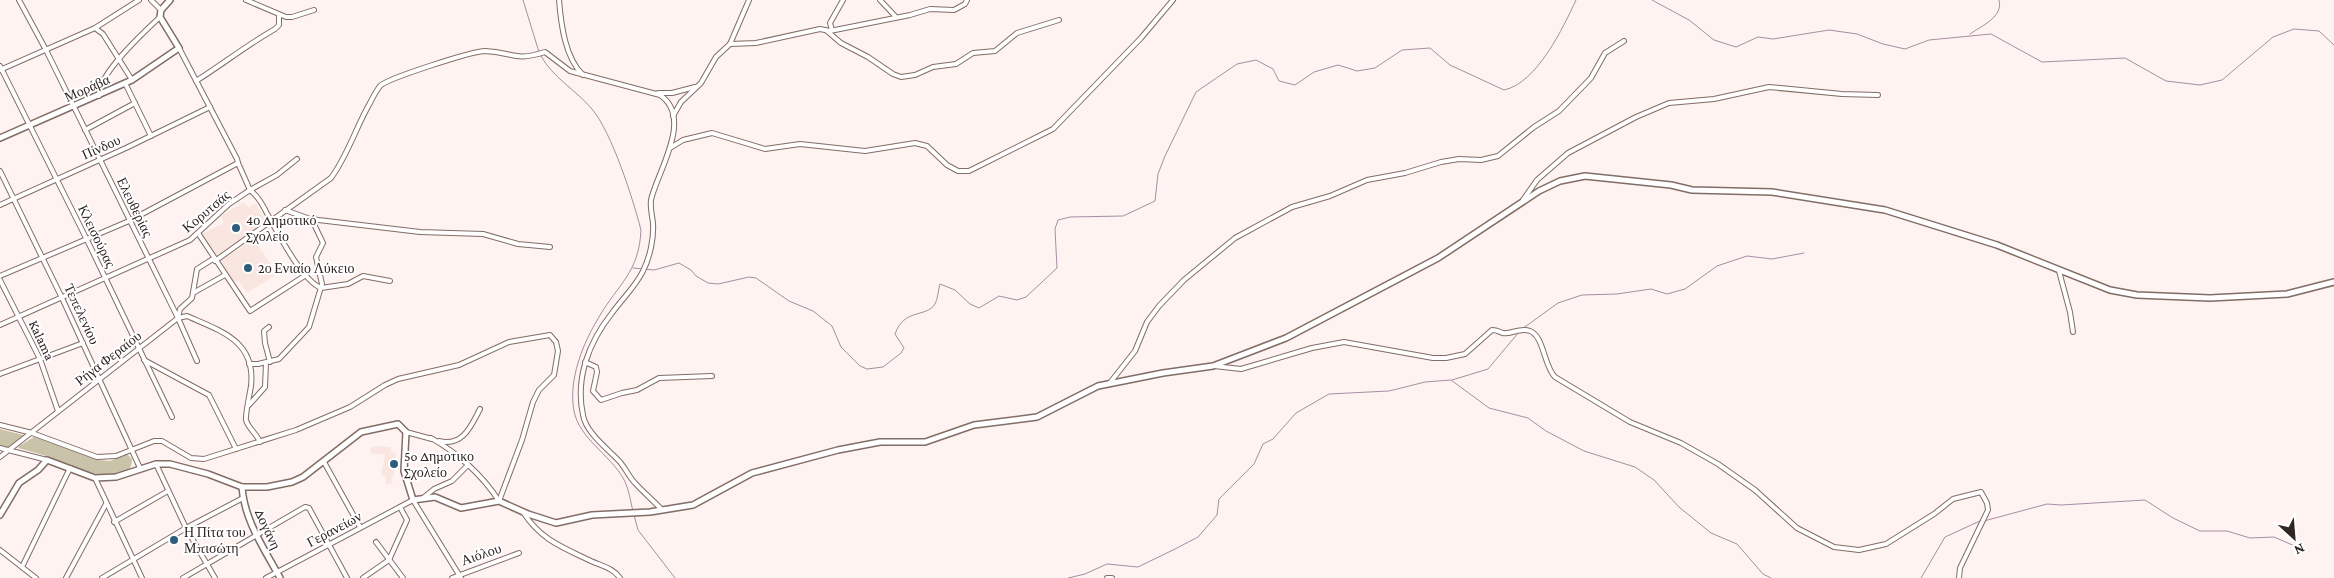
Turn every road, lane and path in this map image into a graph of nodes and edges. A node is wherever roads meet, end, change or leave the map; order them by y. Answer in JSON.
{"nodes":[{"id":1,"x":19,"y":0,"type":"edge"},
{"id":2,"x":139,"y":0,"type":"edge"},
{"id":3,"x":151,"y":0,"type":"edge"},
{"id":4,"x":170,"y":0,"type":"edge"},
{"id":5,"x":246,"y":0,"type":"edge"},
{"id":6,"x":558,"y":0,"type":"edge"},
{"id":7,"x":749,"y":0,"type":"edge"},
{"id":8,"x":843,"y":0,"type":"edge"},
{"id":9,"x":880,"y":0,"type":"edge"},
{"id":10,"x":967,"y":0,"type":"edge"},
{"id":11,"x":1173,"y":0,"type":"edge"},
{"id":12,"x":161,"y":10,"type":"junction"},
{"id":13,"x":314,"y":10,"type":"dead end"},
{"id":14,"x":279,"y":15,"type":"junction"},
{"id":15,"x":160,"y":17,"type":"junction"},
{"id":16,"x":896,"y":17,"type":"junction"},
{"id":17,"x":1059,"y":20,"type":"dead end"},
{"id":18,"x":95,"y":28,"type":"junction"},
{"id":19,"x":832,"y":30,"type":"junction"},
{"id":20,"x":827,"y":31,"type":"junction"},
{"id":21,"x":1624,"y":41,"type":"dead end"},
{"id":22,"x":730,"y":44,"type":"junction"},
{"id":23,"x":179,"y":48,"type":"junction"},
{"id":24,"x":46,"y":50,"type":"junction"},
{"id":25,"x":119,"y":61,"type":"junction"},
{"id":26,"x":1,"y":69,"type":"edge"},
{"id":27,"x":583,"y":75,"type":"junction"},
{"id":28,"x":132,"y":80,"type":"junction"},
{"id":29,"x":196,"y":81,"type":"junction"},
{"id":30,"x":125,"y":83,"type":"junction"},
{"id":31,"x":697,"y":87,"type":"junction"},
{"id":32,"x":655,"y":93,"type":"junction"},
{"id":33,"x":1878,"y":95,"type":"dead end"},
{"id":34,"x":99,"y":96,"type":"junction"},
{"id":35,"x":135,"y":103,"type":"junction"},
{"id":36,"x":74,"y":106,"type":"junction"},
{"id":37,"x":210,"y":107,"type":"junction"},
{"id":38,"x":673,"y":116,"type":"junction"},
{"id":39,"x":30,"y":125,"type":"junction"},
{"id":40,"x":85,"y":130,"type":"junction"},
{"id":41,"x":151,"y":136,"type":"junction"},
{"id":42,"x":0,"y":138,"type":"edge"},
{"id":43,"x":670,"y":148,"type":"junction"},
{"id":44,"x":297,"y":159,"type":"dead end"},
{"id":45,"x":100,"y":160,"type":"junction"},
{"id":46,"x":237,"y":161,"type":"junction"},
{"id":47,"x":0,"y":171,"type":"edge"},
{"id":48,"x":57,"y":179,"type":"junction"},
{"id":49,"x":250,"y":190,"type":"junction"},
{"id":50,"x":14,"y":199,"type":"junction"},
{"id":51,"x":1523,"y":200,"type":"junction"},
{"id":52,"x":0,"y":205,"type":"edge"},
{"id":53,"x":285,"y":210,"type":"junction"},
{"id":54,"x":312,"y":220,"type":"junction"},
{"id":55,"x":129,"y":221,"type":"junction"},
{"id":56,"x":271,"y":222,"type":"junction"},
{"id":57,"x":198,"y":234,"type":"junction"},
{"id":58,"x":86,"y":239,"type":"junction"},
{"id":59,"x":550,"y":247,"type":"dead end"},
{"id":60,"x":43,"y":258,"type":"junction"},
{"id":61,"x":148,"y":260,"type":"junction"},
{"id":62,"x":214,"y":260,"type":"junction"},
{"id":63,"x":2059,"y":271,"type":"junction"},
{"id":64,"x":225,"y":275,"type":"junction"},
{"id":65,"x":0,"y":276,"type":"edge"},
{"id":66,"x":306,"y":276,"type":"junction"},
{"id":67,"x":105,"y":279,"type":"junction"},
{"id":68,"x":0,"y":280,"type":"edge"},
{"id":69,"x":390,"y":281,"type":"dead end"},
{"id":70,"x":2334,"y":282,"type":"edge"},
{"id":71,"x":321,"y":288,"type":"junction"},
{"id":72,"x":193,"y":293,"type":"junction"},
{"id":73,"x":62,"y":298,"type":"junction"},
{"id":74,"x":18,"y":317,"type":"junction"},
{"id":75,"x":178,"y":318,"type":"junction"},
{"id":76,"x":0,"y":325,"type":"edge"},
{"id":77,"x":269,"y":327,"type":"dead end"},
{"id":78,"x":2073,"y":332,"type":"dead end"},
{"id":79,"x":82,"y":343,"type":"junction"},
{"id":80,"x":139,"y":349,"type":"junction"},
{"id":81,"x":40,"y":360,"type":"junction"},
{"id":82,"x":144,"y":360,"type":"junction"},
{"id":83,"x":197,"y":361,"type":"dead end"},
{"id":84,"x":268,"y":362,"type":"junction"},
{"id":85,"x":585,"y":362,"type":"junction"},
{"id":86,"x":249,"y":364,"type":"junction"},
{"id":87,"x":1213,"y":366,"type":"junction"},
{"id":88,"x":0,"y":374,"type":"edge"},
{"id":89,"x":712,"y":376,"type":"dead end"},
{"id":90,"x":99,"y":379,"type":"junction"},
{"id":91,"x":1109,"y":384,"type":"junction"},
{"id":92,"x":249,"y":405,"type":"junction"},
{"id":93,"x":480,"y":409,"type":"dead end"},
{"id":94,"x":58,"y":411,"type":"junction"},
{"id":95,"x":172,"y":416,"type":"dead end"},
{"id":96,"x":0,"y":425,"type":"edge"},
{"id":97,"x":406,"y":432,"type":"junction"},
{"id":98,"x":32,"y":433,"type":"junction"},
{"id":99,"x":431,"y":438,"type":"junction"},
{"id":100,"x":260,"y":442,"type":"junction"},
{"id":101,"x":0,"y":448,"type":"edge"},
{"id":102,"x":131,"y":448,"type":"junction"},
{"id":103,"x":10,"y":449,"type":"junction"},
{"id":104,"x":236,"y":449,"type":"junction"},
{"id":105,"x":0,"y":457,"type":"edge"},
{"id":106,"x":47,"y":460,"type":"junction"},
{"id":107,"x":324,"y":462,"type":"junction"},
{"id":108,"x":156,"y":464,"type":"junction"},
{"id":109,"x":468,"y":465,"type":"junction"},
{"id":110,"x":70,"y":468,"type":"junction"},
{"id":111,"x":140,"y":468,"type":"junction"},
{"id":112,"x":95,"y":478,"type":"junction"},
{"id":113,"x":242,"y":487,"type":"junction"},
{"id":114,"x":168,"y":491,"type":"junction"},
{"id":115,"x":243,"y":498,"type":"junction"},
{"id":116,"x":423,"y":498,"type":"junction"},
{"id":117,"x":413,"y":500,"type":"junction"},
{"id":118,"x":499,"y":501,"type":"junction"},
{"id":119,"x":106,"y":504,"type":"junction"},
{"id":120,"x":400,"y":507,"type":"junction"},
{"id":121,"x":662,"y":510,"type":"junction"},
{"id":122,"x":523,"y":512,"type":"junction"},
{"id":123,"x":0,"y":515,"type":"edge"},
{"id":124,"x":114,"y":522,"type":"junction"},
{"id":125,"x":360,"y":527,"type":"junction"},
{"id":126,"x":186,"y":528,"type":"junction"},
{"id":127,"x":256,"y":535,"type":"junction"},
{"id":128,"x":376,"y":542,"type":"dead end"},
{"id":129,"x":329,"y":544,"type":"junction"},
{"id":130,"x":0,"y":550,"type":"edge"},
{"id":131,"x":519,"y":553,"type":"dead end"},
{"id":132,"x":132,"y":559,"type":"junction"},
{"id":133,"x":389,"y":560,"type":"junction"},
{"id":134,"x":207,"y":564,"type":"junction"},
{"id":135,"x":22,"y":567,"type":"junction"},
{"id":136,"x":279,"y":575,"type":"edge"},
{"id":137,"x":460,"y":576,"type":"edge"},
{"id":138,"x":36,"y":578,"type":"edge"},
{"id":139,"x":66,"y":578,"type":"edge"},
{"id":140,"x":102,"y":578,"type":"edge"},
{"id":141,"x":142,"y":578,"type":"edge"},
{"id":142,"x":183,"y":578,"type":"edge"},
{"id":143,"x":215,"y":578,"type":"edge"},
{"id":144,"x":266,"y":578,"type":"edge"},
{"id":145,"x":347,"y":578,"type":"edge"},
{"id":146,"x":363,"y":578,"type":"edge"},
{"id":147,"x":403,"y":578,"type":"edge"},
{"id":148,"x":452,"y":578,"type":"edge"},
{"id":149,"x":620,"y":578,"type":"edge"},
{"id":150,"x":1107,"y":578,"type":"edge"},
{"id":151,"x":1112,"y":578,"type":"edge"},
{"id":152,"x":1959,"y":578,"type":"edge"}],
"edges":[{"from":1,"to":24,"type":"street","name":"Ελευθερίας"},
{"from":2,"to":18,"type":"street"},
{"from":3,"to":12,"type":"street"},
{"from":4,"to":12,"type":"street"},
{"from":5,"to":14,"type":"street"},
{"from":6,"to":27,"type":"street"},
{"from":7,"to":22,"type":"street"},
{"from":8,"to":19,"type":"street"},
{"from":9,"to":16,"type":"street"},
{"from":10,"to":16,"type":"street"},
{"from":11,"to":43,"type":"street"},
{"from":12,"to":15,"type":"street"},
{"from":13,"to":14,"type":"street"},
{"from":14,"to":29,"type":"street"},
{"from":15,"to":23,"type":"street"},
{"from":15,"to":25,"type":"street"},
{"from":16,"to":19,"type":"street"},
{"from":17,"to":20,"type":"street"},
{"from":18,"to":24,"type":"street"},
{"from":18,"to":25,"type":"street"},
{"from":19,"to":20,"type":"street"},
{"from":20,"to":22,"type":"street"},
{"from":21,"to":91,"type":"street"},
{"from":22,"to":31,"type":"street"},
{"from":23,"to":28,"type":"street","name":"Μοράβα"},
{"from":23,"to":29,"type":"street","name":"Κορυτσάς"},
{"from":24,"to":26,"type":"street"},
{"from":24,"to":36,"type":"street","name":"Ελευθερίας"},
{"from":25,"to":28,"type":"street"},
{"from":25,"to":34,"type":"street"},
{"from":26,"to":39,"type":"street","name":"Κλεισούρας"},
{"from":27,"to":32,"type":"street"},
{"from":27,"to":53,"type":"street"},
{"from":28,"to":30,"type":"street","name":"Μοράβα"},
{"from":29,"to":37,"type":"street","name":"Κορυτσάς"},
{"from":30,"to":34,"type":"street","name":"Μοράβα"},
{"from":30,"to":35,"type":"street"},
{"from":31,"to":32,"type":"street"},
{"from":31,"to":38,"type":"street"},
{"from":32,"to":38,"type":"street"},
{"from":33,"to":51,"type":"street"},
{"from":34,"to":36,"type":"street","name":"Μοράβα"},
{"from":35,"to":40,"type":"street"},
{"from":35,"to":41,"type":"street"},
{"from":36,"to":39,"type":"street","name":"Μοράβα"},
{"from":36,"to":40,"type":"street","name":"Ελευθερίας"},
{"from":37,"to":41,"type":"street","name":"Πίνδου"},
{"from":37,"to":46,"type":"street","name":"Κορυτσάς"},
{"from":38,"to":43,"type":"street"},
{"from":39,"to":42,"type":"street","name":"Μοράβα"},
{"from":39,"to":48,"type":"street","name":"Κλεισούρας"},
{"from":40,"to":45,"type":"street","name":"Ελευθερίας"},
{"from":41,"to":45,"type":"street","name":"Πίνδου"},
{"from":43,"to":85,"type":"street"},
{"from":44,"to":49,"type":"street"},
{"from":45,"to":48,"type":"street","name":"Πίνδου"},
{"from":45,"to":55,"type":"street","name":"Ελευθερίας"},
{"from":46,"to":49,"type":"street","name":"Κορυτσάς"},
{"from":46,"to":55,"type":"street"},
{"from":47,"to":50,"type":"street","name":"Τεπελενίου"},
{"from":48,"to":50,"type":"street","name":"Πίνδου"},
{"from":48,"to":58,"type":"street","name":"Κλεισούρας"},
{"from":49,"to":56,"type":"street"},
{"from":49,"to":57,"type":"street","name":"Κορυτσάς"},
{"from":50,"to":52,"type":"street","name":"Πίνδου"},
{"from":50,"to":60,"type":"street","name":"Τεπελενίου"},
{"from":51,"to":63,"type":"street"},
{"from":51,"to":87,"type":"street"},
{"from":53,"to":54,"type":"street"},
{"from":53,"to":56,"type":"street"},
{"from":54,"to":59,"type":"street"},
{"from":54,"to":71,"type":"street"},
{"from":55,"to":58,"type":"street"},
{"from":55,"to":61,"type":"street","name":"Ελευθερίας"},
{"from":56,"to":62,"type":"street"},
{"from":56,"to":66,"type":"street"},
{"from":57,"to":61,"type":"street","name":"Κορυτσάς"},
{"from":57,"to":62,"type":"street"},
{"from":58,"to":60,"type":"street"},
{"from":58,"to":67,"type":"street","name":"Κλεισούρας"},
{"from":60,"to":65,"type":"street"},
{"from":60,"to":73,"type":"street","name":"Τεπελενίου"},
{"from":61,"to":67,"type":"street","name":"Κορυτσάς"},
{"from":61,"to":75,"type":"street","name":"Ελευθερίας"},
{"from":62,"to":64,"type":"street"},
{"from":62,"to":72,"type":"street"},
{"from":63,"to":70,"type":"street"},
{"from":63,"to":78,"type":"street"},
{"from":64,"to":66,"type":"street"},
{"from":64,"to":72,"type":"street","name":"Ρήγα Φεραίου"},
{"from":66,"to":71,"type":"street"},
{"from":67,"to":73,"type":"street","name":"Κορυτσάς"},
{"from":67,"to":80,"type":"street","name":"Κλεισούρας"},
{"from":68,"to":74,"type":"street","name":"Kalama"},
{"from":69,"to":71,"type":"street"},
{"from":71,"to":84,"type":"street"},
{"from":72,"to":75,"type":"street","name":"Ρήγα Φεραίου"},
{"from":73,"to":74,"type":"street","name":"Κορυτσάς"},
{"from":73,"to":79,"type":"street","name":"Τεπελενίου"},
{"from":74,"to":76,"type":"street","name":"Κορυτσάς"},
{"from":74,"to":81,"type":"street","name":"Kalama"},
{"from":75,"to":80,"type":"street","name":"Ρήγα Φεραίου"},
{"from":75,"to":83,"type":"street","name":"Ελευθερίας"},
{"from":75,"to":86,"type":"street"},
{"from":77,"to":84,"type":"street"},
{"from":79,"to":81,"type":"street"},
{"from":79,"to":90,"type":"street","name":"Τεπελενίου"},
{"from":80,"to":82,"type":"street","name":"Κλεισούρας"},
{"from":80,"to":90,"type":"street","name":"Ρήγα Φεραίου"},
{"from":81,"to":88,"type":"street"},
{"from":81,"to":94,"type":"street","name":"Kalama"},
{"from":82,"to":95,"type":"street","name":"Κλεισούρας"},
{"from":82,"to":104,"type":"street"},
{"from":84,"to":86,"type":"street"},
{"from":84,"to":92,"type":"street"},
{"from":85,"to":89,"type":"street"},
{"from":85,"to":121,"type":"street"},
{"from":86,"to":92,"type":"street"},
{"from":87,"to":91,"type":"street"},
{"from":87,"to":152,"type":"street"},
{"from":90,"to":94,"type":"street","name":"Ρήγα Φεραίου"},
{"from":90,"to":102,"type":"street","name":"Τεπελενίου"},
{"from":91,"to":121,"type":"street"},
{"from":92,"to":100,"type":"street"},
{"from":93,"to":99,"type":"street"},
{"from":94,"to":98,"type":"street","name":"Ρήγα Φεραίου"},
{"from":96,"to":98,"type":"street"},
{"from":97,"to":99,"type":"street"},
{"from":97,"to":107,"type":"street"},
{"from":97,"to":117,"type":"street"},
{"from":98,"to":102,"type":"street"},
{"from":98,"to":103,"type":"street","name":"Ρήγα Φεραίου"},
{"from":99,"to":109,"type":"street"},
{"from":100,"to":104,"type":"street"},
{"from":100,"to":118,"type":"street"},
{"from":101,"to":103,"type":"street"},
{"from":102,"to":104,"type":"street"},
{"from":102,"to":111,"type":"street","name":"Τεπελενίου"},
{"from":103,"to":105,"type":"street","name":"Ρήγα Φεραίου"},
{"from":103,"to":106,"type":"street"},
{"from":106,"to":110,"type":"street"},
{"from":106,"to":123,"type":"street"},
{"from":107,"to":113,"type":"street"},
{"from":107,"to":125,"type":"street"},
{"from":108,"to":111,"type":"street"},
{"from":108,"to":113,"type":"street"},
{"from":108,"to":114,"type":"street"},
{"from":109,"to":116,"type":"street"},
{"from":109,"to":118,"type":"street"},
{"from":110,"to":112,"type":"street"},
{"from":110,"to":135,"type":"street"},
{"from":111,"to":112,"type":"street"},
{"from":112,"to":119,"type":"street"},
{"from":113,"to":115,"type":"street","name":"Δογάνη"},
{"from":114,"to":124,"type":"street"},
{"from":114,"to":126,"type":"street"},
{"from":115,"to":126,"type":"street"},
{"from":115,"to":127,"type":"street","name":"Δογάνη"},
{"from":116,"to":117,"type":"street"},
{"from":116,"to":118,"type":"street"},
{"from":117,"to":120,"type":"street","name":"Γερανείων"},
{"from":117,"to":137,"type":"street"},
{"from":118,"to":122,"type":"street"},
{"from":119,"to":124,"type":"street"},
{"from":119,"to":139,"type":"street"},
{"from":120,"to":125,"type":"street","name":"Γερανείων"},
{"from":120,"to":133,"type":"street"},
{"from":121,"to":122,"type":"street"},
{"from":122,"to":149,"type":"street"},
{"from":124,"to":132,"type":"street"},
{"from":125,"to":129,"type":"street","name":"Γερανείων"},
{"from":126,"to":132,"type":"street"},
{"from":126,"to":134,"type":"street"},
{"from":127,"to":129,"type":"street"},
{"from":127,"to":134,"type":"street"},
{"from":127,"to":136,"type":"street","name":"Δογάνη"},
{"from":128,"to":133,"type":"street"},
{"from":129,"to":136,"type":"street","name":"Γερανείων"},
{"from":129,"to":145,"type":"street"},
{"from":130,"to":135,"type":"street"},
{"from":131,"to":137,"type":"street","name":"Αιόλου"},
{"from":132,"to":140,"type":"street"},
{"from":132,"to":141,"type":"street"},
{"from":133,"to":146,"type":"street"},
{"from":133,"to":147,"type":"street"},
{"from":134,"to":142,"type":"street"},
{"from":134,"to":143,"type":"street"},
{"from":135,"to":138,"type":"street"},
{"from":136,"to":144,"type":"street","name":"Γερανείων"},
{"from":137,"to":148,"type":"street","name":"Αιόλου"},
{"from":150,"to":151,"type":"street"}]}
